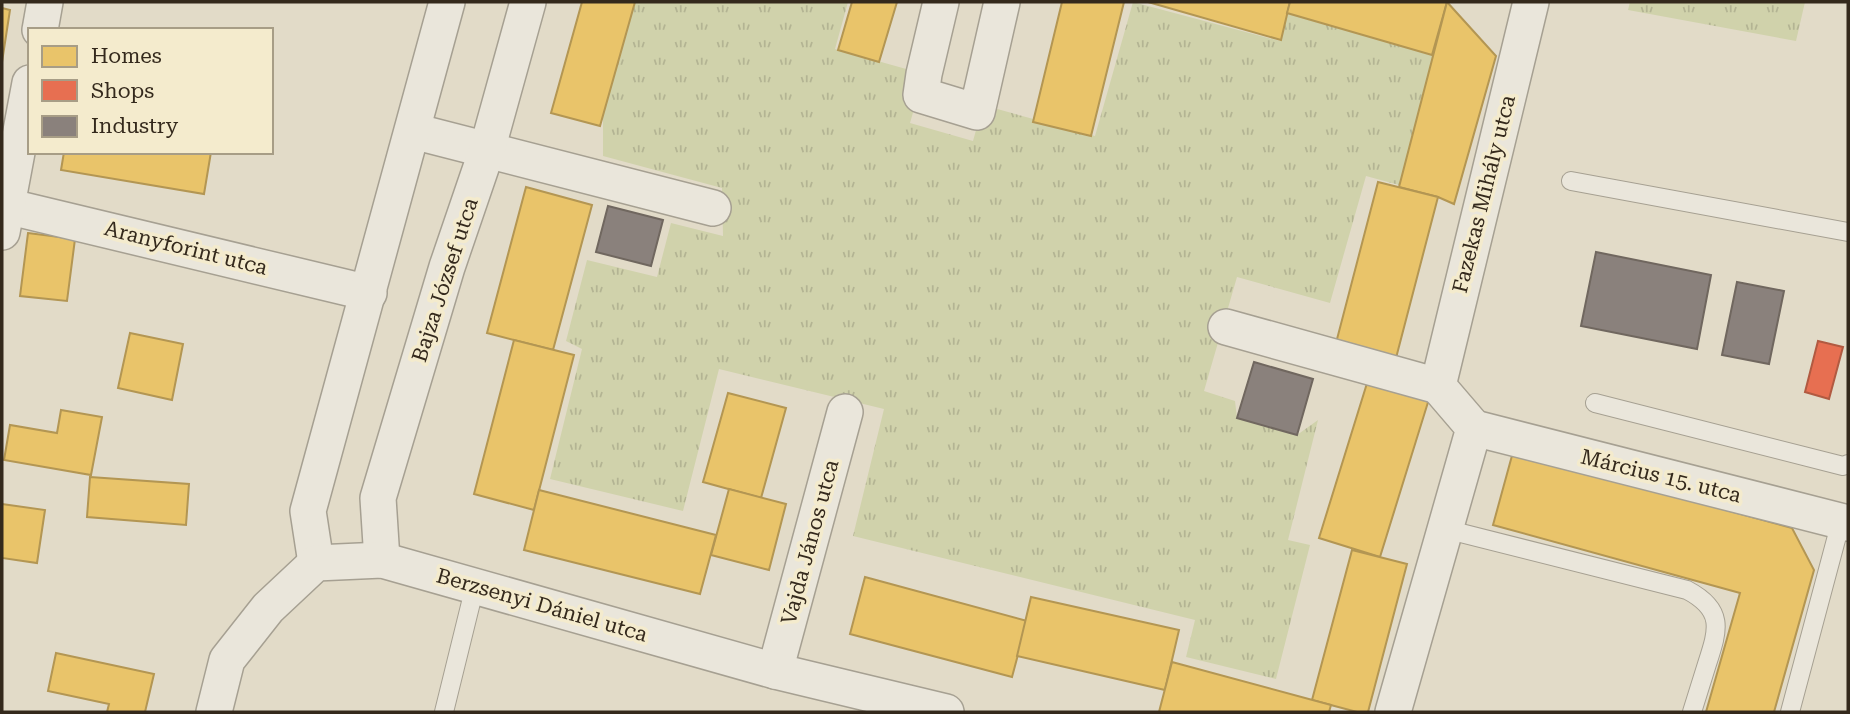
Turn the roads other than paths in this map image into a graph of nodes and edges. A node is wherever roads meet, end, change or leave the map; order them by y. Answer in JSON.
{"nodes":[{"id":1,"x":45,"y":2,"type":"edge"},
{"id":2,"x":447,"y":2,"type":"edge"},
{"id":3,"x":528,"y":2,"type":"edge"},
{"id":4,"x":941,"y":2,"type":"edge"},
{"id":5,"x":1002,"y":2,"type":"edge"},
{"id":6,"x":1531,"y":2,"type":"edge"},
{"id":7,"x":40,"y":28,"type":"edge"},
{"id":8,"x":28,"y":93,"type":"edge"},
{"id":9,"x":413,"y":131,"type":"junction"},
{"id":10,"x":487,"y":150,"type":"junction"},
{"id":11,"x":1571,"y":181,"type":"dead end"},
{"id":12,"x":713,"y":208,"type":"dead end"},
{"id":13,"x":4,"y":214,"type":"edge"},
{"id":14,"x":1848,"y":232,"type":"edge"},
{"id":15,"x":369,"y":293,"type":"junction"},
{"id":16,"x":1226,"y":327,"type":"dead end"},
{"id":17,"x":1438,"y":386,"type":"junction"},
{"id":18,"x":1595,"y":403,"type":"dead end"},
{"id":19,"x":845,"y":412,"type":"dead end"},
{"id":20,"x":1474,"y":428,"type":"junction"},
{"id":21,"x":1848,"y":464,"type":"edge"},
{"id":22,"x":1844,"y":522,"type":"edge"},
{"id":23,"x":1445,"y":529,"type":"junction"},
{"id":24,"x":382,"y":560,"type":"junction"},
{"id":25,"x":316,"y":563,"type":"junction"},
{"id":26,"x":475,"y":586,"type":"junction"},
{"id":27,"x":775,"y":671,"type":"junction"},
{"id":28,"x":214,"y":712,"type":"edge"},
{"id":29,"x":444,"y":712,"type":"edge"},
{"id":30,"x":946,"y":712,"type":"edge"},
{"id":31,"x":1393,"y":712,"type":"edge"},
{"id":32,"x":1692,"y":712,"type":"edge"},
{"id":33,"x":1790,"y":712,"type":"edge"}],
"edges":[{"from":1,"to":7,"type":"street"},
{"from":2,"to":9,"type":"street"},
{"from":3,"to":10,"type":"street","name":"Bajza József utca"},
{"from":4,"to":5,"type":"street"},
{"from":6,"to":17,"type":"street","name":"Fazekas Mihály utca"},
{"from":8,"to":13,"type":"street"},
{"from":9,"to":10,"type":"street"},
{"from":9,"to":15,"type":"street"},
{"from":10,"to":12,"type":"street"},
{"from":10,"to":24,"type":"street","name":"Bajza József utca"},
{"from":11,"to":14,"type":"lane"},
{"from":13,"to":15,"type":"street","name":"Aranyforint utca"},
{"from":15,"to":25,"type":"street"},
{"from":16,"to":17,"type":"street"},
{"from":17,"to":20,"type":"street"},
{"from":18,"to":21,"type":"lane"},
{"from":19,"to":27,"type":"street","name":"Vajda János utca"},
{"from":20,"to":22,"type":"street","name":"Március 15. utca"},
{"from":20,"to":23,"type":"street"},
{"from":22,"to":33,"type":"lane"},
{"from":23,"to":31,"type":"street"},
{"from":23,"to":32,"type":"lane"},
{"from":24,"to":25,"type":"street","name":"Berzsenyi Dániel utca"},
{"from":24,"to":26,"type":"street","name":"Berzsenyi Dániel utca"},
{"from":25,"to":28,"type":"street"},
{"from":26,"to":27,"type":"street","name":"Berzsenyi Dániel utca"},
{"from":26,"to":29,"type":"lane"},
{"from":27,"to":30,"type":"street","name":"Berzsenyi Dániel utca"}]}
